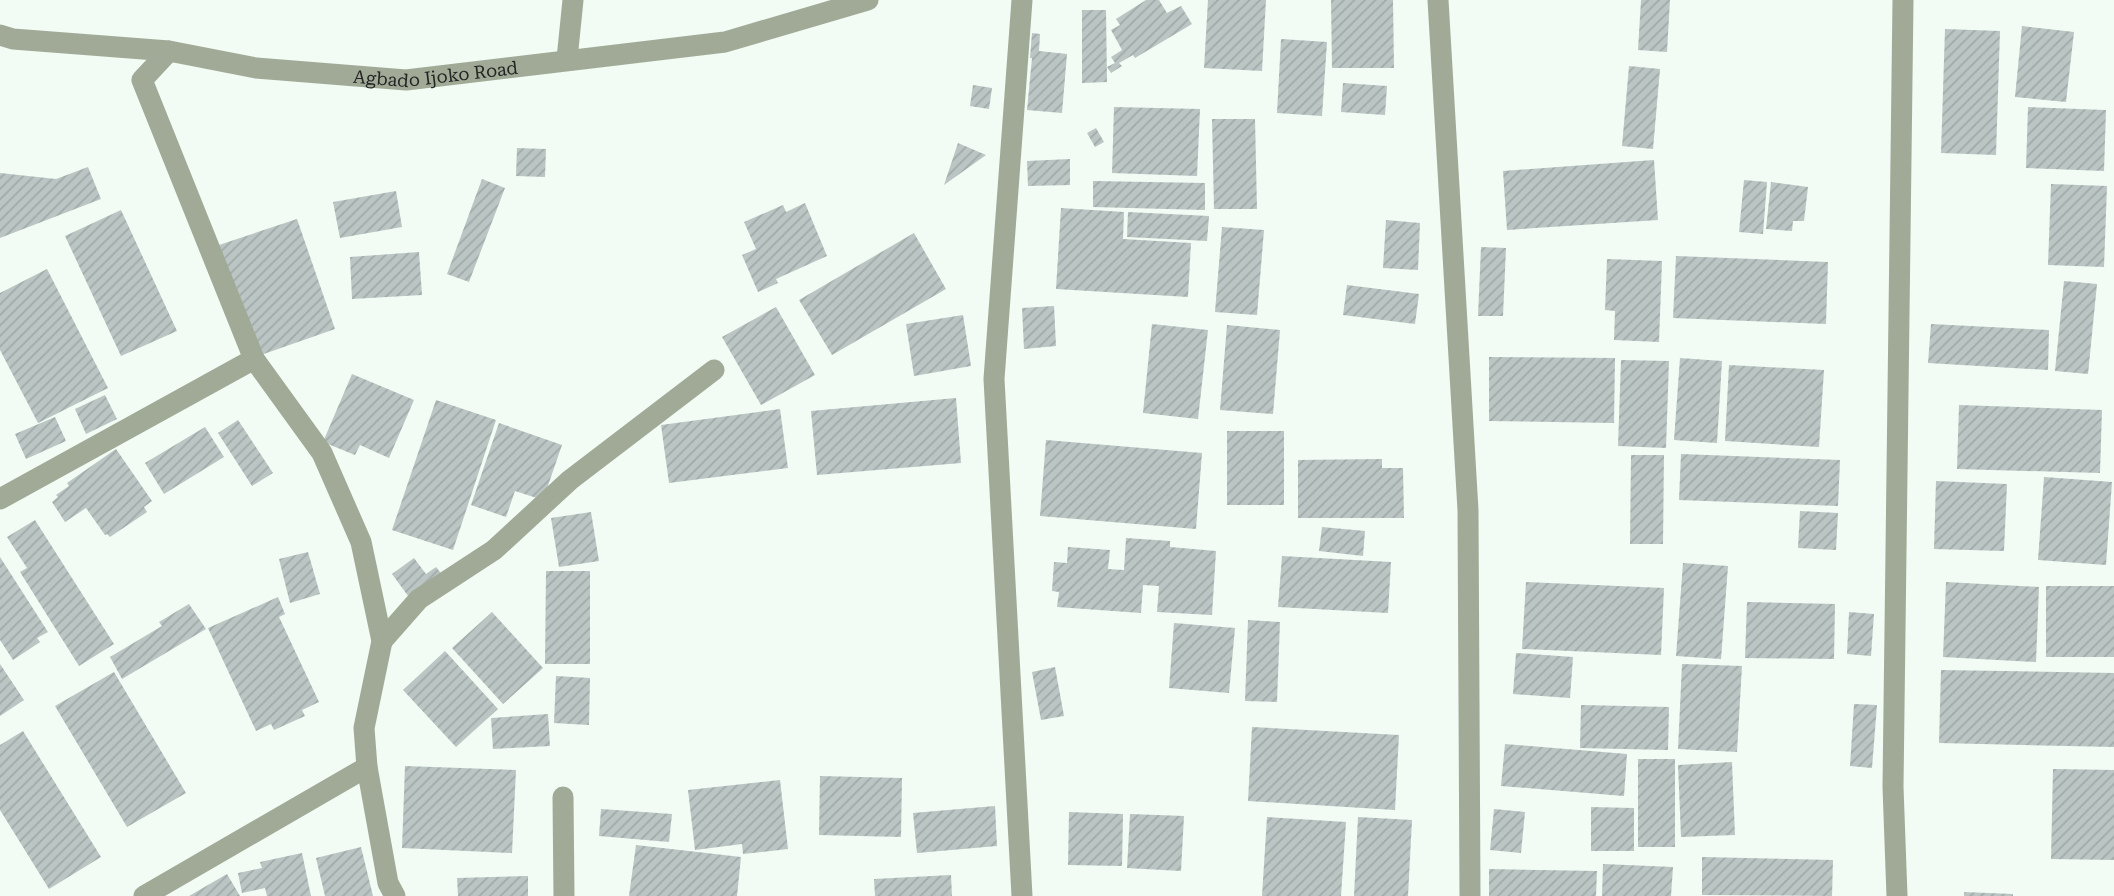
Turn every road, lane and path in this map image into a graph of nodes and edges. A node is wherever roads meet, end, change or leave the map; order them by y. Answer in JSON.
{"nodes":[{"id":1,"x":573,"y":0,"type":"edge"},
{"id":2,"x":869,"y":0,"type":"edge"},
{"id":3,"x":1022,"y":0,"type":"edge"},
{"id":4,"x":1438,"y":0,"type":"edge"},
{"id":5,"x":1903,"y":0,"type":"edge"},
{"id":6,"x":0,"y":35,"type":"edge"},
{"id":7,"x":169,"y":51,"type":"junction"},
{"id":8,"x":566,"y":59,"type":"junction"},
{"id":9,"x":254,"y":359,"type":"junction"},
{"id":10,"x":714,"y":370,"type":"dead end"},
{"id":11,"x":0,"y":499,"type":"edge"},
{"id":12,"x":382,"y":641,"type":"junction"},
{"id":13,"x":367,"y":767,"type":"junction"},
{"id":14,"x":562,"y":797,"type":"dead end"},
{"id":15,"x":144,"y":896,"type":"edge"},
{"id":16,"x":395,"y":896,"type":"edge"},
{"id":17,"x":564,"y":896,"type":"edge"},
{"id":18,"x":1022,"y":896,"type":"edge"},
{"id":19,"x":1470,"y":896,"type":"edge"},
{"id":20,"x":1897,"y":896,"type":"edge"}],
"edges":[{"from":1,"to":8,"type":"street"},
{"from":2,"to":8,"type":"street","name":"Agbado Ijoko Road"},
{"from":3,"to":18,"type":"street"},
{"from":4,"to":19,"type":"street"},
{"from":5,"to":20,"type":"street"},
{"from":6,"to":7,"type":"street","name":"Agbado Ijoko Road"},
{"from":7,"to":8,"type":"street","name":"Agbado Ijoko Road"},
{"from":7,"to":9,"type":"street"},
{"from":9,"to":11,"type":"street"},
{"from":9,"to":12,"type":"street"},
{"from":10,"to":12,"type":"street"},
{"from":12,"to":13,"type":"street"},
{"from":13,"to":15,"type":"street"},
{"from":13,"to":16,"type":"street"},
{"from":14,"to":17,"type":"street"}]}
